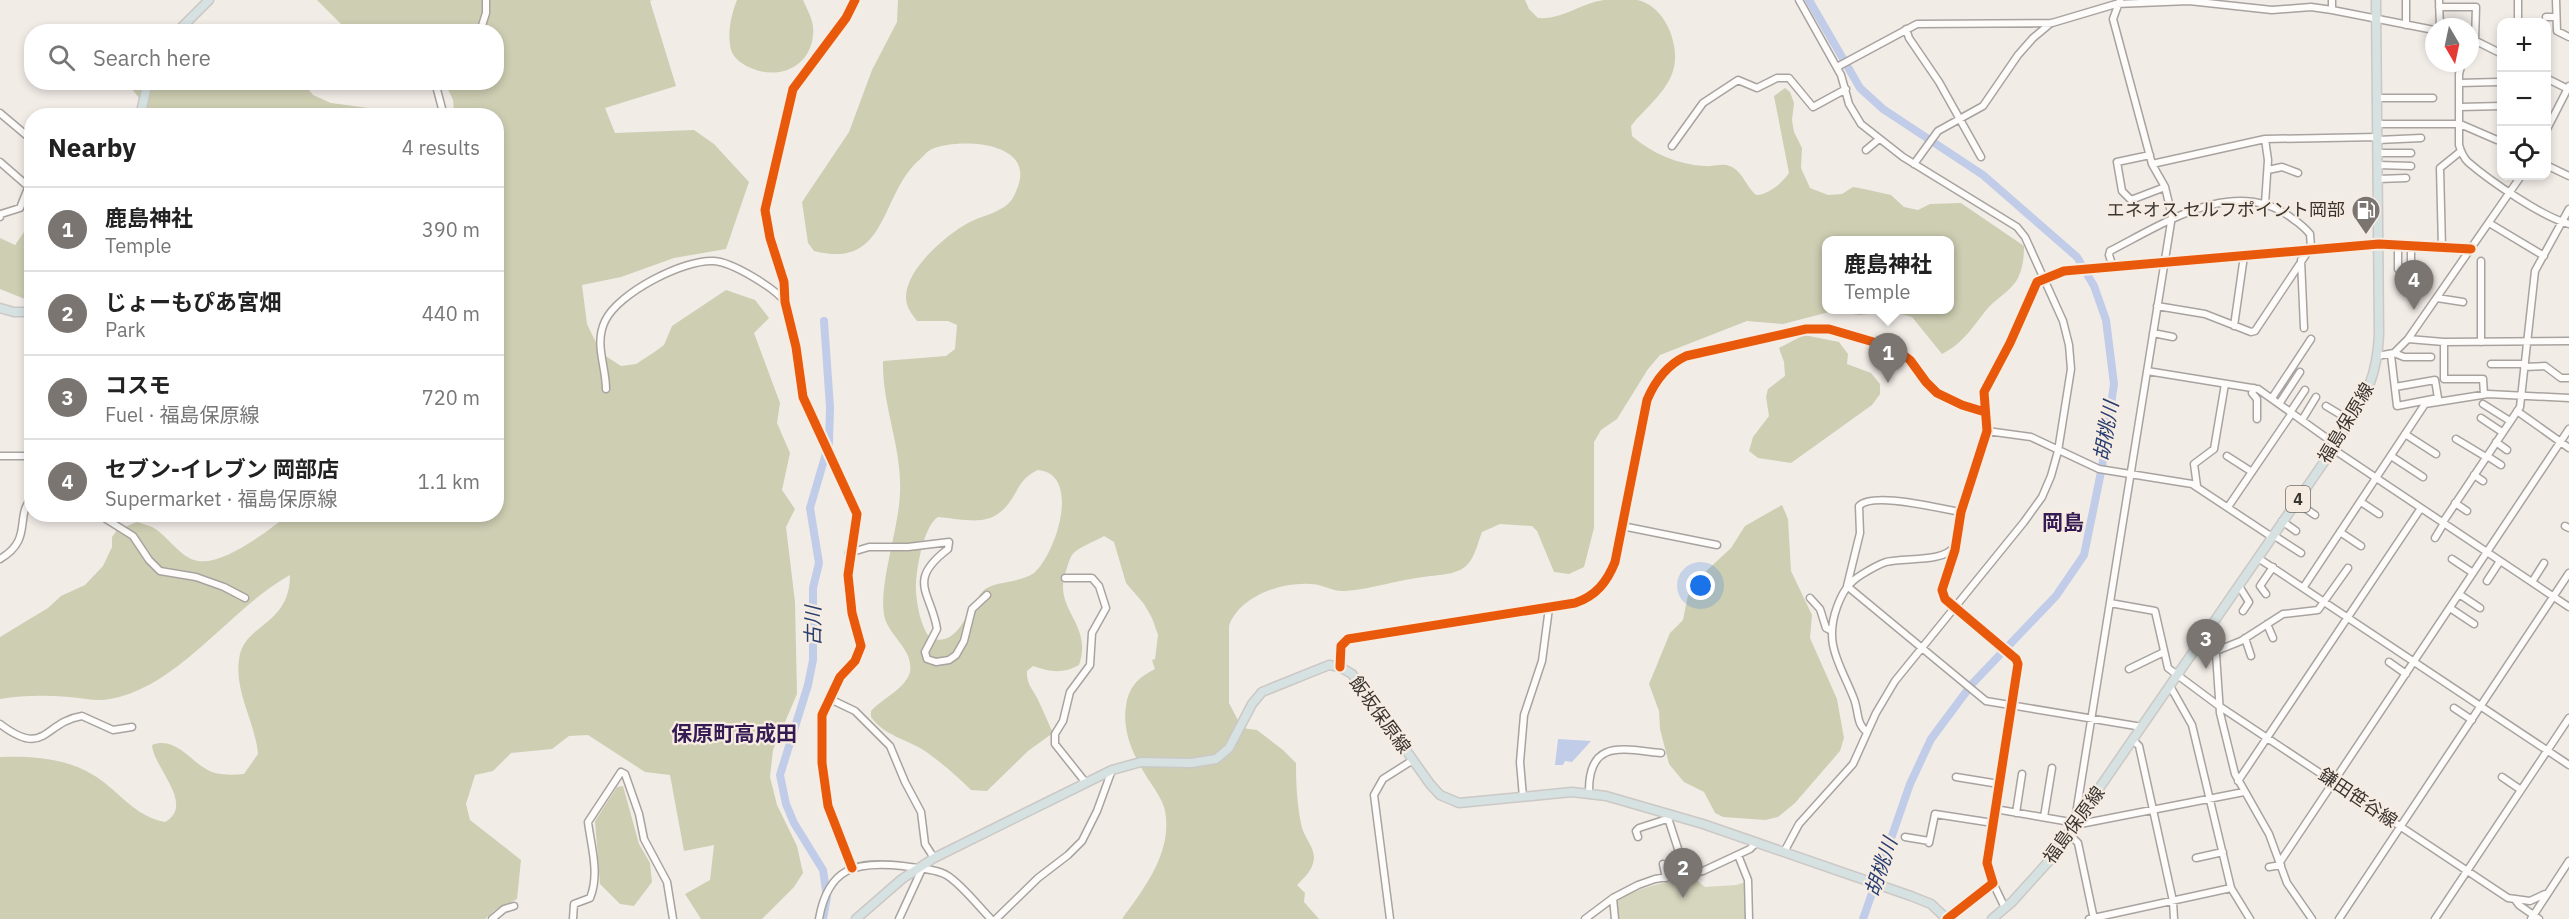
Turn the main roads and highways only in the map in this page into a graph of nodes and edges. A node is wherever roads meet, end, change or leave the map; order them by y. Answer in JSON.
{"nodes":[{"id":1,"x":209,"y":0,"type":"edge"},
{"id":2,"x":2376,"y":0,"type":"edge"},
{"id":3,"x":185,"y":24,"type":"edge"},
{"id":4,"x":146,"y":90,"type":"edge"},
{"id":5,"x":142,"y":108,"type":"edge"},
{"id":6,"x":0,"y":308,"type":"edge"},
{"id":7,"x":24,"y":312,"type":"edge"},
{"id":8,"x":856,"y":919,"type":"edge"},
{"id":9,"x":1947,"y":919,"type":"edge"},
{"id":10,"x":1992,"y":919,"type":"edge"}],
"edges":[{"from":1,"to":3,"type":"main road"},
{"from":2,"to":10,"type":"main road","name":"福島保原線","number":"4"},
{"from":4,"to":5,"type":"main road"},
{"from":6,"to":7,"type":"main road"},
{"from":8,"to":9,"type":"main road","name":"飯坂保原線"}]}
